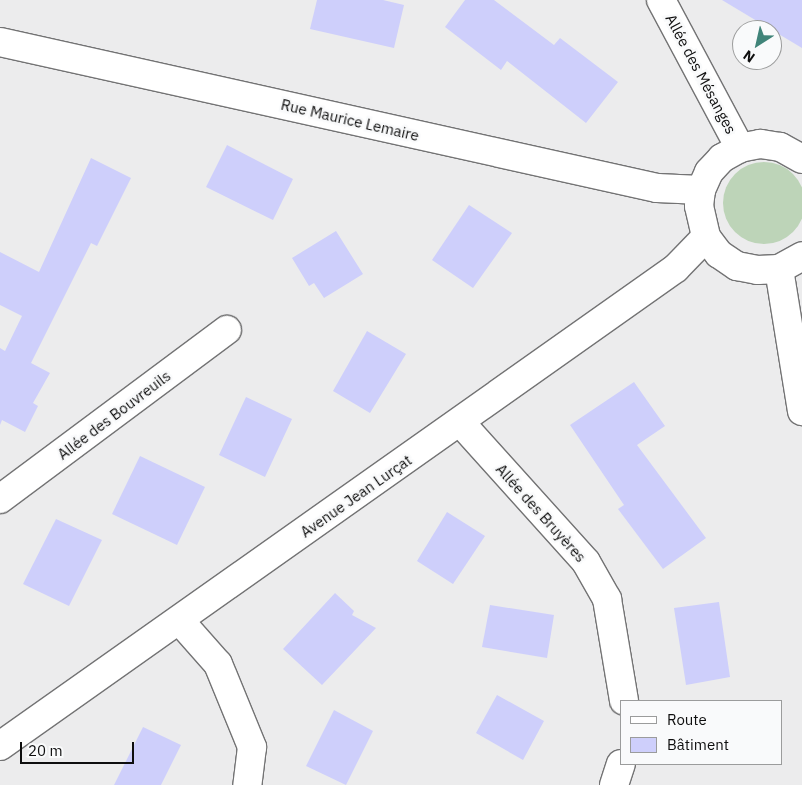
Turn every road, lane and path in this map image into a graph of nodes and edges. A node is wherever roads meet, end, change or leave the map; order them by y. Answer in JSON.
{"nodes":[{"id":1,"x":661,"y":0,"type":"edge"},
{"id":2,"x":0,"y":42,"type":"edge"},
{"id":3,"x":740,"y":148,"type":"junction"},
{"id":4,"x":802,"y":159,"type":"edge"},
{"id":5,"x":701,"y":190,"type":"junction"},
{"id":6,"x":706,"y":237,"type":"junction"},
{"id":7,"x":802,"y":256,"type":"edge"},
{"id":8,"x":779,"y":269,"type":"junction"},
{"id":9,"x":227,"y":330,"type":"dead end"},
{"id":10,"x":802,"y":411,"type":"edge"},
{"id":11,"x":460,"y":422,"type":"junction"},
{"id":12,"x":0,"y":499,"type":"edge"},
{"id":13,"x":180,"y":621,"type":"junction"},
{"id":14,"x":624,"y":700,"type":"edge"},
{"id":15,"x":0,"y":746,"type":"edge"},
{"id":16,"x":621,"y":765,"type":"edge"},
{"id":17,"x":247,"y":785,"type":"edge"},
{"id":18,"x":614,"y":785,"type":"edge"}],
"edges":[{"from":1,"to":3,"type":"street","name":"Allée des Mésanges"},
{"from":2,"to":5,"type":"street","name":"Rue Maurice Lemaire"},
{"from":3,"to":4,"type":"street"},
{"from":3,"to":5,"type":"street"},
{"from":5,"to":6,"type":"street"},
{"from":6,"to":8,"type":"street"},
{"from":6,"to":11,"type":"street","name":"Avenue Jean Lurçat"},
{"from":7,"to":8,"type":"street"},
{"from":8,"to":10,"type":"street"},
{"from":9,"to":12,"type":"street","name":"Allée des Bouvreuils"},
{"from":11,"to":13,"type":"street","name":"Avenue Jean Lurçat"},
{"from":11,"to":14,"type":"street","name":"Allée des Bruyères"},
{"from":13,"to":15,"type":"street","name":"Avenue Jean Lurçat"},
{"from":13,"to":17,"type":"street"},
{"from":16,"to":18,"type":"street"}]}
